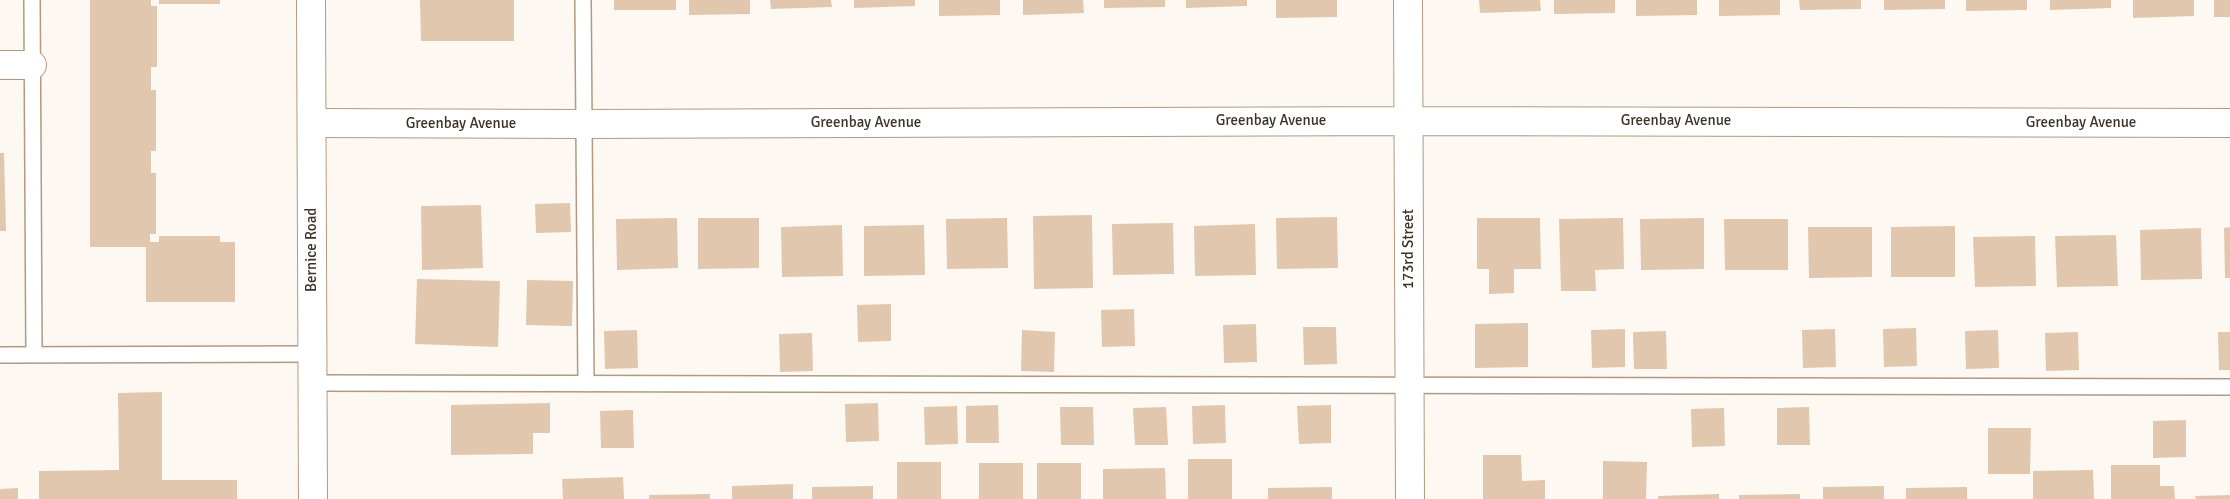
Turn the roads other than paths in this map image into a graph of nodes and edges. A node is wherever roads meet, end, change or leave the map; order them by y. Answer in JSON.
{"nodes":[{"id":1,"x":32,"y":0,"type":"edge"},
{"id":2,"x":311,"y":0,"type":"edge"},
{"id":3,"x":583,"y":0,"type":"edge"},
{"id":4,"x":1408,"y":0,"type":"edge"},
{"id":5,"x":32,"y":65,"type":"junction"},
{"id":6,"x":0,"y":66,"type":"edge"},
{"id":7,"x":1408,"y":121,"type":"junction"},
{"id":8,"x":312,"y":123,"type":"junction"},
{"id":9,"x":2230,"y":123,"type":"edge"},
{"id":10,"x":582,"y":124,"type":"junction"},
{"id":11,"x":312,"y":354,"type":"junction"},
{"id":12,"x":0,"y":355,"type":"edge"},
{"id":13,"x":34,"y":355,"type":"junction"},
{"id":14,"x":312,"y":383,"type":"junction"},
{"id":15,"x":586,"y":384,"type":"junction"},
{"id":16,"x":1410,"y":385,"type":"junction"},
{"id":17,"x":2230,"y":387,"type":"edge"},
{"id":18,"x":313,"y":499,"type":"edge"},
{"id":19,"x":1410,"y":499,"type":"edge"}],
"edges":[{"from":1,"to":5,"type":"lane"},
{"from":2,"to":8,"type":"street","name":"Bernice Road"},
{"from":3,"to":10,"type":"lane"},
{"from":4,"to":7,"type":"street","name":"173rd Street"},
{"from":5,"to":6,"type":"street"},
{"from":5,"to":13,"type":"lane"},
{"from":7,"to":9,"type":"street","name":"Greenbay Avenue"},
{"from":7,"to":10,"type":"street","name":"Greenbay Avenue"},
{"from":7,"to":16,"type":"street","name":"173rd Street"},
{"from":8,"to":10,"type":"street","name":"Greenbay Avenue"},
{"from":8,"to":11,"type":"street","name":"Bernice Road"},
{"from":10,"to":15,"type":"lane"},
{"from":11,"to":13,"type":"lane"},
{"from":11,"to":14,"type":"street","name":"Bernice Road"},
{"from":12,"to":13,"type":"lane"},
{"from":14,"to":15,"type":"lane"},
{"from":14,"to":18,"type":"street","name":"Bernice Road"},
{"from":15,"to":16,"type":"lane"},
{"from":16,"to":17,"type":"lane"},
{"from":16,"to":19,"type":"street","name":"173rd Street"}]}
